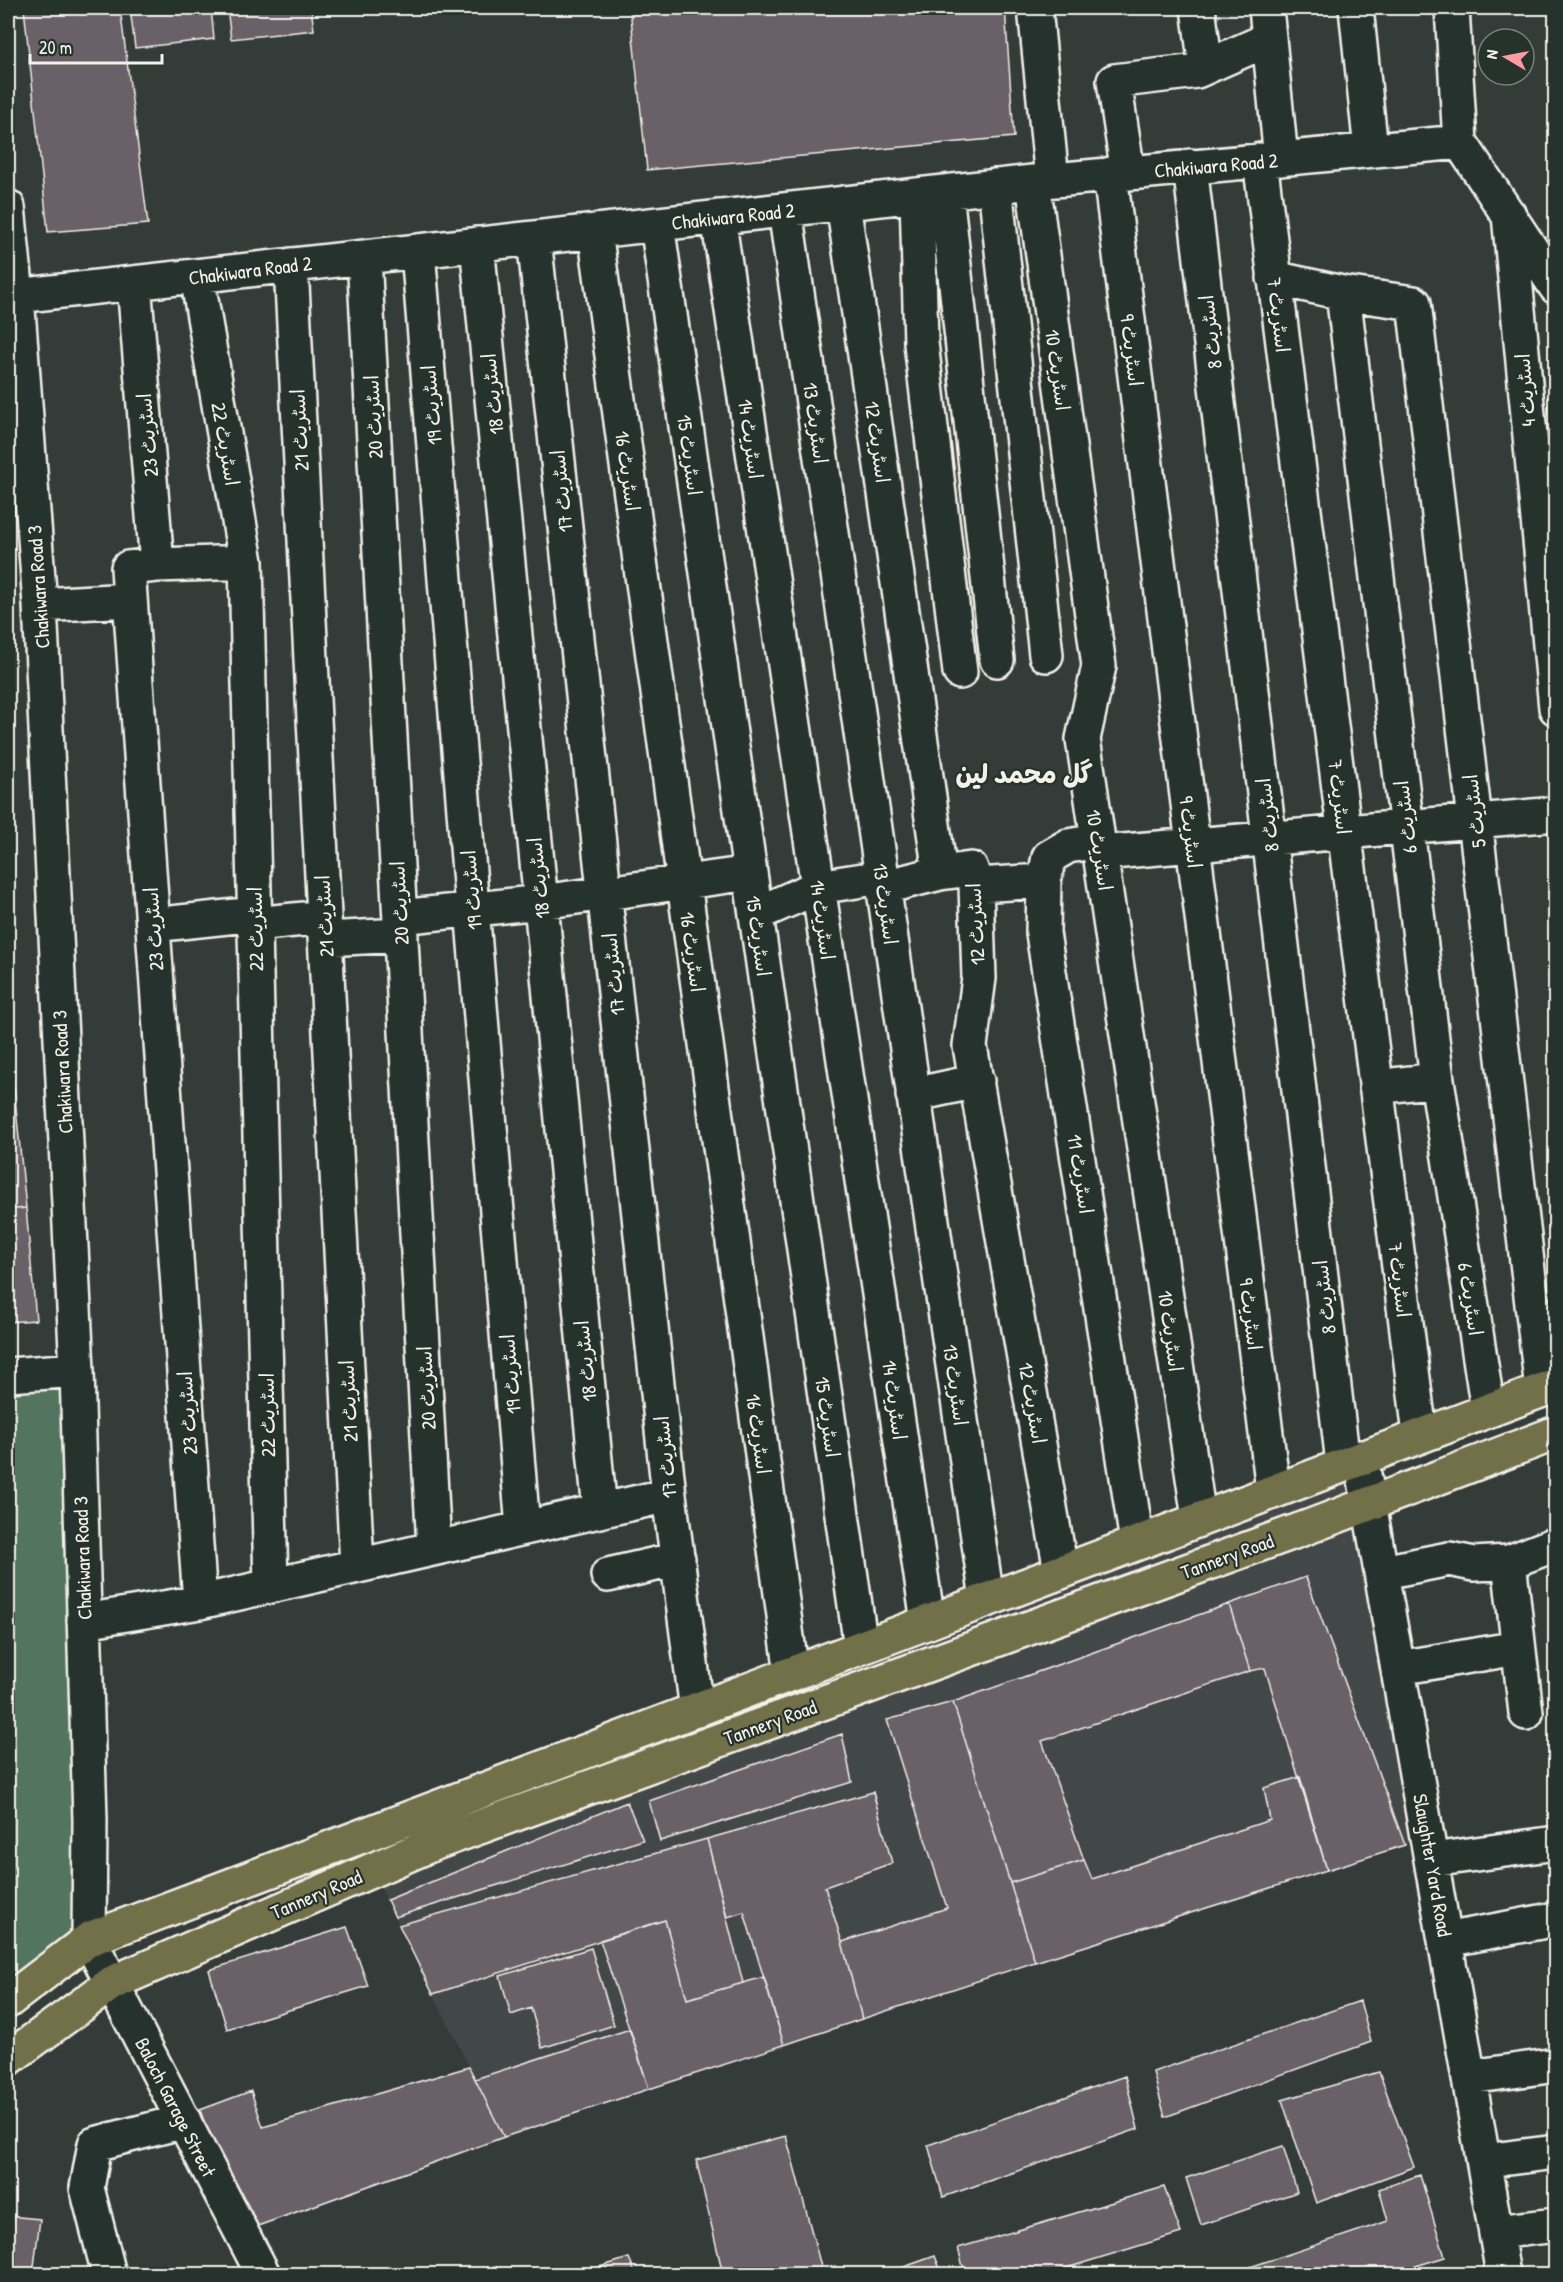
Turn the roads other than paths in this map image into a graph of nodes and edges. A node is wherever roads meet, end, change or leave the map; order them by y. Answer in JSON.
{"nodes":[{"id":1,"x":1035,"y":8,"type":"edge"},
{"id":2,"x":1198,"y":8,"type":"edge"},
{"id":3,"x":1356,"y":8,"type":"edge"},
{"id":4,"x":1452,"y":8,"type":"edge"},
{"id":5,"x":1267,"y":23,"type":"edge"},
{"id":6,"x":1206,"y":67,"type":"junction"},
{"id":7,"x":1460,"y":142,"type":"junction"},
{"id":8,"x":1371,"y":150,"type":"junction"},
{"id":9,"x":1270,"y":159,"type":"junction"},
{"id":10,"x":1190,"y":166,"type":"junction"},
{"id":11,"x":1119,"y":174,"type":"junction"},
{"id":12,"x":1042,"y":181,"type":"junction"},
{"id":13,"x":994,"y":186,"type":"junction"},
{"id":14,"x":931,"y":194,"type":"junction"},
{"id":15,"x":843,"y":203,"type":"junction"},
{"id":16,"x":8,"y":207,"type":"edge"},
{"id":17,"x":784,"y":210,"type":"junction"},
{"id":18,"x":1509,"y":215,"type":"junction"},
{"id":19,"x":718,"y":217,"type":"junction"},
{"id":20,"x":657,"y":224,"type":"junction"},
{"id":21,"x":595,"y":231,"type":"junction"},
{"id":22,"x":534,"y":238,"type":"junction"},
{"id":23,"x":477,"y":244,"type":"junction"},
{"id":24,"x":418,"y":251,"type":"junction"},
{"id":25,"x":364,"y":257,"type":"junction"},
{"id":26,"x":291,"y":265,"type":"junction"},
{"id":27,"x":197,"y":276,"type":"junction"},
{"id":28,"x":1275,"y":278,"type":"junction"},
{"id":29,"x":134,"y":283,"type":"junction"},
{"id":30,"x":1556,"y":287,"type":"edge"},
{"id":31,"x":1343,"y":293,"type":"junction"},
{"id":32,"x":12,"y":296,"type":"edge"},
{"id":33,"x":246,"y":562,"type":"junction"},
{"id":34,"x":157,"y":565,"type":"junction"},
{"id":35,"x":130,"y":600,"type":"junction"},
{"id":36,"x":40,"y":604,"type":"junction"},
{"id":37,"x":1046,"y":655,"type":"dead end"},
{"id":38,"x":998,"y":660,"type":"dead end"},
{"id":39,"x":960,"y":672,"type":"dead end"},
{"id":40,"x":1556,"y":708,"type":"edge"},
{"id":41,"x":1556,"y":814,"type":"edge"},
{"id":42,"x":1475,"y":821,"type":"junction"},
{"id":43,"x":1407,"y":827,"type":"junction"},
{"id":44,"x":1344,"y":832,"type":"junction"},
{"id":45,"x":1270,"y":838,"type":"junction"},
{"id":46,"x":1193,"y":845,"type":"junction"},
{"id":47,"x":1099,"y":847,"type":"junction"},
{"id":48,"x":750,"y":873,"type":"junction"},
{"id":49,"x":940,"y":873,"type":"junction"},
{"id":50,"x":1044,"y":881,"type":"junction"},
{"id":51,"x":883,"y":882,"type":"junction"},
{"id":52,"x":684,"y":883,"type":"junction"},
{"id":53,"x":976,"y":885,"type":"junction"},
{"id":54,"x":818,"y":887,"type":"junction"},
{"id":55,"x":604,"y":892,"type":"junction"},
{"id":56,"x":541,"y":902,"type":"junction"},
{"id":57,"x":472,"y":910,"type":"junction"},
{"id":58,"x":756,"y":914,"type":"junction"},
{"id":59,"x":255,"y":919,"type":"junction"},
{"id":60,"x":153,"y":925,"type":"junction"},
{"id":61,"x":400,"y":926,"type":"junction"},
{"id":62,"x":324,"y":928,"type":"junction"},
{"id":63,"x":1437,"y":1080,"type":"junction"},
{"id":64,"x":977,"y":1081,"type":"junction"},
{"id":65,"x":1376,"y":1087,"type":"junction"},
{"id":66,"x":914,"y":1095,"type":"junction"},
{"id":67,"x":77,"y":1370,"type":"junction"},
{"id":68,"x":8,"y":1375,"type":"edge"},
{"id":69,"x":1549,"y":1387,"type":"edge"},
{"id":70,"x":1488,"y":1410,"type":"junction"},
{"id":71,"x":1556,"y":1433,"type":"edge"},
{"id":72,"x":1420,"y":1434,"type":"junction"},
{"id":73,"x":1352,"y":1460,"type":"junction"},
{"id":74,"x":1273,"y":1490,"type":"junction"},
{"id":75,"x":669,"y":1495,"type":"junction"},
{"id":76,"x":1368,"y":1503,"type":"junction"},
{"id":77,"x":600,"y":1511,"type":"junction"},
{"id":78,"x":1199,"y":1518,"type":"junction"},
{"id":79,"x":523,"y":1528,"type":"junction"},
{"id":80,"x":1137,"y":1542,"type":"junction"},
{"id":81,"x":1556,"y":1544,"type":"edge"},
{"id":82,"x":434,"y":1548,"type":"junction"},
{"id":83,"x":678,"y":1559,"type":"junction"},
{"id":84,"x":1509,"y":1562,"type":"junction"},
{"id":85,"x":357,"y":1566,"type":"junction"},
{"id":86,"x":1062,"y":1570,"type":"junction"},
{"id":87,"x":1383,"y":1572,"type":"junction"},
{"id":88,"x":608,"y":1575,"type":"dead end"},
{"id":89,"x":271,"y":1586,"type":"junction"},
{"id":90,"x":987,"y":1599,"type":"junction"},
{"id":91,"x":200,"y":1602,"type":"junction"},
{"id":92,"x":84,"y":1621,"type":"junction"},
{"id":93,"x":928,"y":1622,"type":"junction"},
{"id":94,"x":861,"y":1647,"type":"junction"},
{"id":95,"x":1518,"y":1648,"type":"junction"},
{"id":96,"x":1398,"y":1668,"type":"junction"},
{"id":97,"x":792,"y":1674,"type":"junction"},
{"id":98,"x":697,"y":1710,"type":"junction"},
{"id":99,"x":1526,"y":1713,"type":"dead end"},
{"id":100,"x":1556,"y":1843,"type":"edge"},
{"id":101,"x":1432,"y":1860,"type":"junction"},
{"id":102,"x":1556,"y":1919,"type":"edge"},
{"id":103,"x":89,"y":1939,"type":"junction"},
{"id":104,"x":1446,"y":1940,"type":"junction"},
{"id":105,"x":112,"y":1983,"type":"junction"},
{"id":106,"x":8,"y":2001,"type":"edge"},
{"id":107,"x":8,"y":2059,"type":"edge"},
{"id":108,"x":1556,"y":2065,"type":"edge"},
{"id":109,"x":1470,"y":2077,"type":"junction"},
{"id":110,"x":183,"y":2121,"type":"junction"},
{"id":111,"x":1556,"y":2152,"type":"edge"},
{"id":112,"x":1484,"y":2161,"type":"junction"},
{"id":113,"x":1556,"y":2225,"type":"edge"},
{"id":114,"x":1496,"y":2232,"type":"junction"},
{"id":115,"x":109,"y":2274,"type":"edge"},
{"id":116,"x":263,"y":2274,"type":"edge"},
{"id":117,"x":1503,"y":2274,"type":"edge"}],
"edges":[{"from":1,"to":12,"type":"street","name":"اسٹریٹ 10"},
{"from":2,"to":6,"type":"street"},
{"from":3,"to":8,"type":"street"},
{"from":4,"to":7,"type":"street"},
{"from":5,"to":6,"type":"street"},
{"from":5,"to":9,"type":"street","name":"اسٹریٹ 7"},
{"from":6,"to":11,"type":"street","name":"اسٹریٹ 9"},
{"from":7,"to":8,"type":"street","name":"Chakiwara Road 2"},
{"from":7,"to":18,"type":"street"},
{"from":8,"to":9,"type":"street","name":"Chakiwara Road 2"},
{"from":9,"to":10,"type":"street","name":"Chakiwara Road 2"},
{"from":9,"to":28,"type":"street","name":"اسٹریٹ 7"},
{"from":10,"to":11,"type":"street","name":"Chakiwara Road 2"},
{"from":10,"to":45,"type":"street","name":"اسٹریٹ 8"},
{"from":11,"to":12,"type":"street","name":"Chakiwara Road 2"},
{"from":11,"to":46,"type":"street","name":"اسٹریٹ 9"},
{"from":12,"to":13,"type":"street","name":"Chakiwara Road 2"},
{"from":12,"to":47,"type":"street","name":"اسٹریٹ 10"},
{"from":13,"to":14,"type":"street","name":"Chakiwara Road 2"},
{"from":13,"to":37,"type":"street"},
{"from":14,"to":15,"type":"street","name":"Chakiwara Road 2"},
{"from":14,"to":38,"type":"street"},
{"from":14,"to":39,"type":"street"},
{"from":15,"to":17,"type":"street","name":"Chakiwara Road 2"},
{"from":15,"to":49,"type":"street","name":"اسٹریٹ 12"},
{"from":16,"to":32,"type":"street","name":"Chakiwara Road 3"},
{"from":17,"to":19,"type":"street","name":"Chakiwara Road 2"},
{"from":17,"to":51,"type":"street","name":"اسٹریٹ 13"},
{"from":18,"to":30,"type":"street"},
{"from":18,"to":40,"type":"street","name":"اسٹریٹ 4"},
{"from":19,"to":20,"type":"street","name":"Chakiwara Road 2"},
{"from":19,"to":54,"type":"street","name":"اسٹریٹ 14"},
{"from":20,"to":21,"type":"street","name":"Chakiwara Road 2"},
{"from":20,"to":48,"type":"street","name":"اسٹریٹ 15"},
{"from":21,"to":22,"type":"street","name":"Chakiwara Road 2"},
{"from":21,"to":52,"type":"street","name":"اسٹریٹ 16"},
{"from":22,"to":23,"type":"street","name":"Chakiwara Road 2"},
{"from":22,"to":55,"type":"street","name":"اسٹریٹ 17"},
{"from":23,"to":24,"type":"street","name":"Chakiwara Road 2"},
{"from":23,"to":56,"type":"street","name":"اسٹریٹ 18"},
{"from":24,"to":25,"type":"street","name":"Chakiwara Road 2"},
{"from":24,"to":57,"type":"street","name":"اسٹریٹ 19"},
{"from":25,"to":26,"type":"street","name":"Chakiwara Road 2"},
{"from":25,"to":61,"type":"street","name":"اسٹریٹ 20"},
{"from":26,"to":27,"type":"street","name":"Chakiwara Road 2"},
{"from":26,"to":62,"type":"street","name":"اسٹریٹ 21"},
{"from":27,"to":29,"type":"street","name":"Chakiwara Road 2"},
{"from":27,"to":33,"type":"street","name":"اسٹریٹ 22"},
{"from":28,"to":31,"type":"street"},
{"from":28,"to":44,"type":"street","name":"اسٹریٹ 7"},
{"from":29,"to":32,"type":"street","name":"Chakiwara Road 2"},
{"from":29,"to":34,"type":"street","name":"اسٹریٹ 23"},
{"from":31,"to":42,"type":"street","name":"اسٹریٹ 5"},
{"from":31,"to":43,"type":"street","name":"اسٹریٹ 6"},
{"from":32,"to":36,"type":"street","name":"Chakiwara Road 3"},
{"from":33,"to":34,"type":"street"},
{"from":33,"to":59,"type":"street","name":"اسٹریٹ 22"},
{"from":34,"to":35,"type":"street","name":"اسٹریٹ 23"},
{"from":35,"to":36,"type":"street"},
{"from":35,"to":60,"type":"street","name":"اسٹریٹ 23"},
{"from":36,"to":67,"type":"street","name":"Chakiwara Road 3"},
{"from":41,"to":42,"type":"street","name":"اسٹریٹ 11"},
{"from":42,"to":43,"type":"street","name":"اسٹریٹ 11"},
{"from":42,"to":69,"type":"street","name":"اسٹریٹ 5"},
{"from":43,"to":44,"type":"street","name":"اسٹریٹ 11"},
{"from":43,"to":63,"type":"street","name":"اسٹریٹ 6"},
{"from":44,"to":45,"type":"street","name":"اسٹریٹ 11"},
{"from":44,"to":65,"type":"street","name":"اسٹریٹ 7"},
{"from":45,"to":46,"type":"street","name":"اسٹریٹ 11"},
{"from":45,"to":73,"type":"street","name":"اسٹریٹ 8"},
{"from":46,"to":47,"type":"street","name":"اسٹریٹ 11"},
{"from":46,"to":74,"type":"street","name":"اسٹریٹ 9"},
{"from":47,"to":50,"type":"street","name":"اسٹریٹ 11"},
{"from":47,"to":78,"type":"street","name":"اسٹریٹ 10"},
{"from":48,"to":52,"type":"street"},
{"from":48,"to":58,"type":"street","name":"اسٹریٹ 15"},
{"from":49,"to":51,"type":"street"},
{"from":49,"to":53,"type":"street","name":"اسٹریٹ 12"},
{"from":50,"to":53,"type":"street"},
{"from":50,"to":80,"type":"street","name":"اسٹریٹ 11"},
{"from":51,"to":54,"type":"street"},
{"from":51,"to":66,"type":"street","name":"اسٹریٹ 13"},
{"from":52,"to":55,"type":"street"},
{"from":52,"to":97,"type":"street","name":"اسٹریٹ 16"},
{"from":53,"to":64,"type":"street","name":"اسٹریٹ 12"},
{"from":54,"to":58,"type":"street"},
{"from":54,"to":93,"type":"street","name":"اسٹریٹ 14"},
{"from":55,"to":56,"type":"street"},
{"from":55,"to":75,"type":"street","name":"اسٹریٹ 17"},
{"from":56,"to":57,"type":"street"},
{"from":56,"to":77,"type":"street","name":"اسٹریٹ 18"},
{"from":57,"to":61,"type":"street"},
{"from":57,"to":79,"type":"street","name":"اسٹریٹ 19"},
{"from":58,"to":94,"type":"street","name":"اسٹریٹ 15"},
{"from":59,"to":60,"type":"street"},
{"from":59,"to":62,"type":"street"},
{"from":59,"to":89,"type":"street","name":"اسٹریٹ 22"},
{"from":60,"to":91,"type":"street","name":"اسٹریٹ 23"},
{"from":61,"to":62,"type":"street"},
{"from":61,"to":82,"type":"street","name":"اسٹریٹ 20"},
{"from":62,"to":85,"type":"street","name":"اسٹریٹ 21"},
{"from":63,"to":65,"type":"street"},
{"from":63,"to":70,"type":"street","name":"اسٹریٹ 6"},
{"from":64,"to":66,"type":"street"},
{"from":64,"to":86,"type":"street","name":"اسٹریٹ 12"},
{"from":65,"to":72,"type":"street","name":"اسٹریٹ 7"},
{"from":66,"to":90,"type":"street","name":"اسٹریٹ 13"},
{"from":67,"to":68,"type":"street"},
{"from":67,"to":92,"type":"street","name":"Chakiwara Road 3"},
{"from":69,"to":70,"type":"main road","name":"Tannery Road"},
{"from":70,"to":72,"type":"main road","name":"Tannery Road"},
{"from":71,"to":76,"type":"main road","name":"Tannery Road"},
{"from":72,"to":73,"type":"main road","name":"Tannery Road"},
{"from":73,"to":74,"type":"main road","name":"Tannery Road"},
{"from":73,"to":76,"type":"street","name":"Slaughter Yard Road"},
{"from":74,"to":78,"type":"main road","name":"Tannery Road"},
{"from":75,"to":77,"type":"street"},
{"from":75,"to":83,"type":"street","name":"اسٹریٹ 17"},
{"from":76,"to":87,"type":"street","name":"Slaughter Yard Road"},
{"from":76,"to":105,"type":"main road","name":"Tannery Road"},
{"from":77,"to":79,"type":"street"},
{"from":78,"to":80,"type":"main road","name":"Tannery Road"},
{"from":79,"to":82,"type":"street"},
{"from":80,"to":86,"type":"main road","name":"Tannery Road"},
{"from":81,"to":84,"type":"street"},
{"from":82,"to":85,"type":"street"},
{"from":83,"to":88,"type":"street"},
{"from":83,"to":98,"type":"street","name":"اسٹریٹ 17"},
{"from":84,"to":87,"type":"street"},
{"from":84,"to":95,"type":"street"},
{"from":85,"to":89,"type":"street"},
{"from":86,"to":90,"type":"main road","name":"Tannery Road"},
{"from":87,"to":96,"type":"street","name":"Slaughter Yard Road"},
{"from":89,"to":91,"type":"street"},
{"from":90,"to":93,"type":"main road","name":"Tannery Road"},
{"from":91,"to":92,"type":"street"},
{"from":92,"to":103,"type":"street","name":"Chakiwara Road 3"},
{"from":93,"to":94,"type":"main road","name":"Tannery Road"},
{"from":94,"to":97,"type":"main road","name":"Tannery Road"},
{"from":95,"to":96,"type":"street"},
{"from":95,"to":99,"type":"street"},
{"from":96,"to":101,"type":"street","name":"Slaughter Yard Road"},
{"from":97,"to":98,"type":"main road","name":"Tannery Road"},
{"from":98,"to":103,"type":"main road","name":"Tannery Road"},
{"from":100,"to":101,"type":"street"},
{"from":101,"to":104,"type":"street","name":"Slaughter Yard Road"},
{"from":102,"to":104,"type":"street"},
{"from":103,"to":105,"type":"street","name":"Baloch Garage Street"},
{"from":103,"to":106,"type":"main road","name":"Tannery Road"},
{"from":104,"to":109,"type":"street","name":"Slaughter Yard Road"},
{"from":105,"to":107,"type":"main road","name":"Tannery Road"},
{"from":105,"to":110,"type":"street","name":"Baloch Garage Street"},
{"from":108,"to":109,"type":"street"},
{"from":109,"to":112,"type":"street","name":"Slaughter Yard Road"},
{"from":110,"to":115,"type":"street"},
{"from":110,"to":116,"type":"street","name":"Baloch Garage Street"},
{"from":111,"to":112,"type":"street"},
{"from":112,"to":114,"type":"street","name":"Slaughter Yard Road"},
{"from":113,"to":114,"type":"street"},
{"from":114,"to":117,"type":"street","name":"Slaughter Yard Road"}]}
